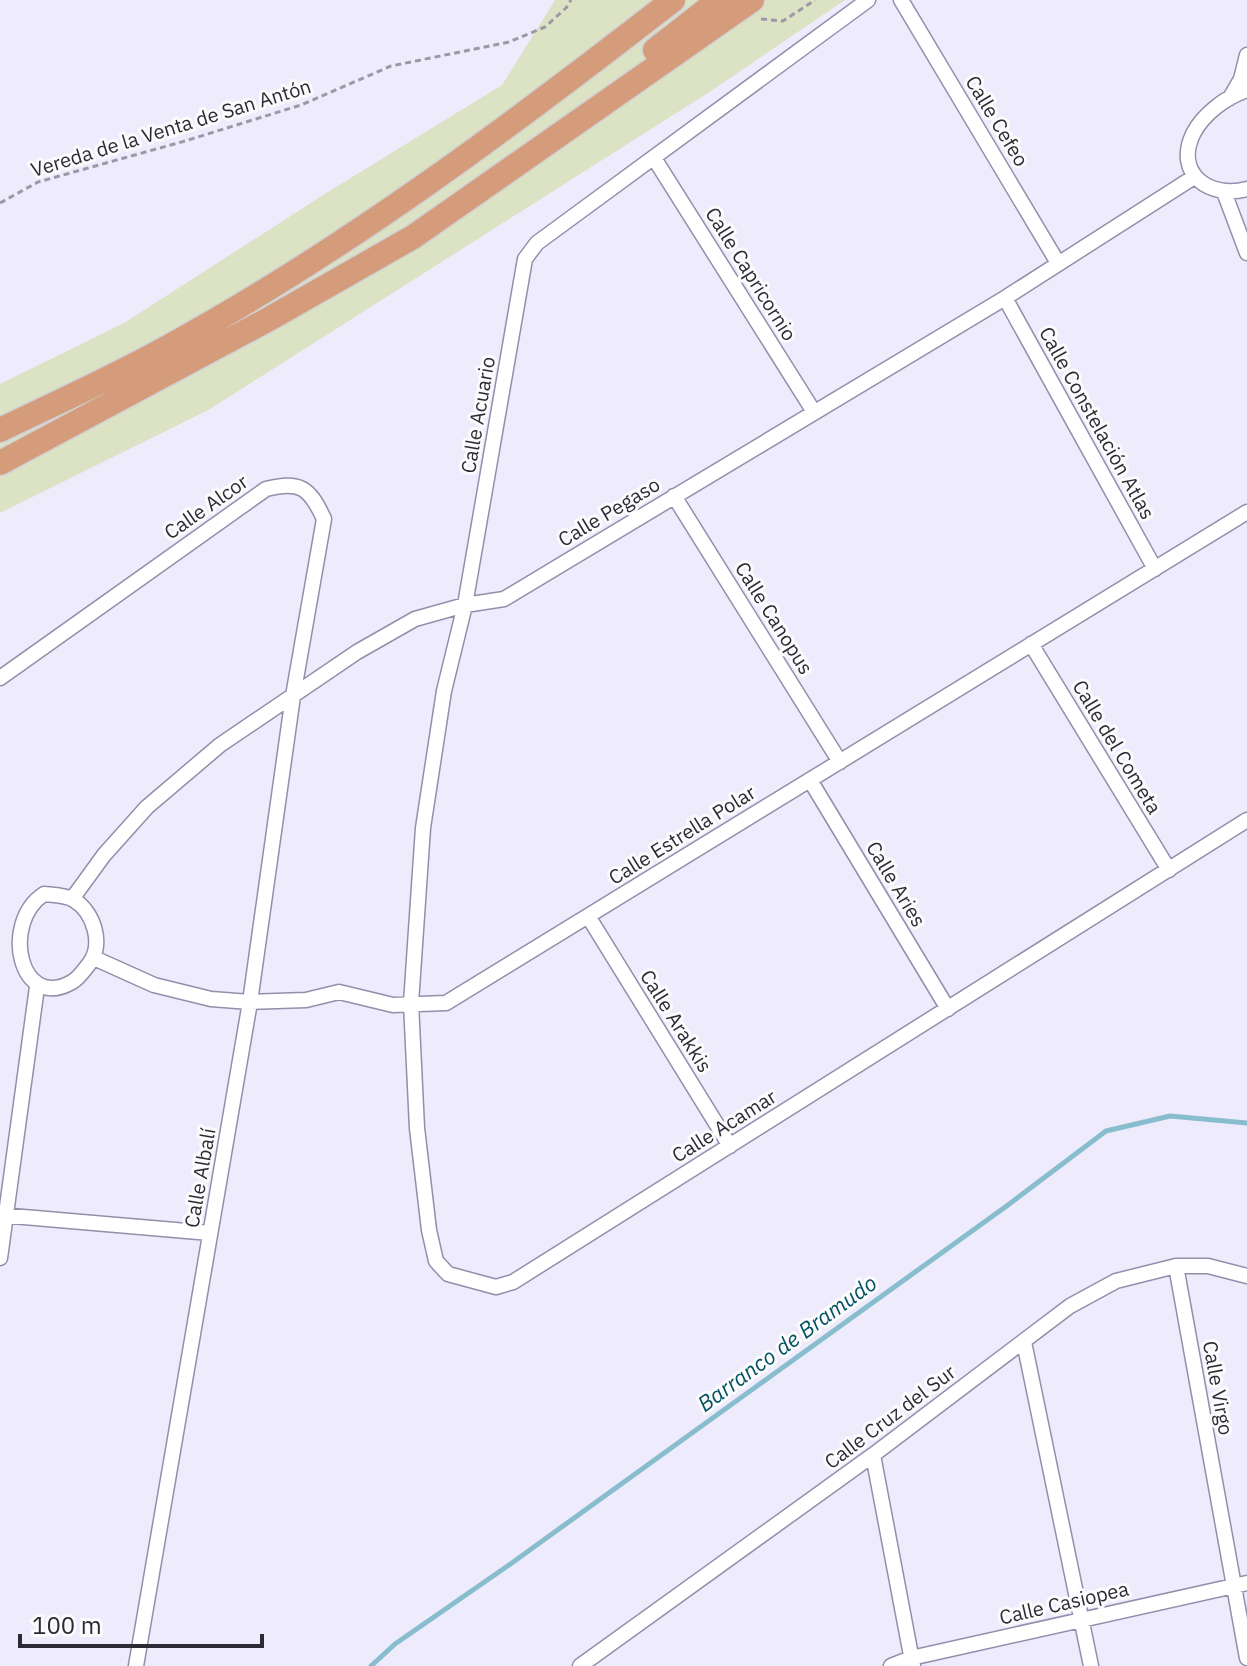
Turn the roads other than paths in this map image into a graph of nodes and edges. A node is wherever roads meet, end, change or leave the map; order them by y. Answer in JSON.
{"nodes":[{"id":1,"x":653,"y":0,"type":"edge"},
{"id":2,"x":673,"y":0,"type":"edge"},
{"id":3,"x":719,"y":0,"type":"edge"},
{"id":4,"x":868,"y":0,"type":"edge"},
{"id":5,"x":901,"y":0,"type":"edge"},
{"id":6,"x":756,"y":9,"type":"edge"},
{"id":7,"x":1247,"y":55,"type":"edge"},
{"id":8,"x":1247,"y":90,"type":"edge"},
{"id":9,"x":1230,"y":98,"type":"junction"},
{"id":10,"x":654,"y":158,"type":"junction"},
{"id":11,"x":1194,"y":177,"type":"junction"},
{"id":12,"x":420,"y":188,"type":"junction"},
{"id":13,"x":1247,"y":189,"type":"edge"},
{"id":14,"x":1224,"y":192,"type":"junction"},
{"id":15,"x":1247,"y":253,"type":"edge"},
{"id":16,"x":1058,"y":263,"type":"junction"},
{"id":17,"x":1005,"y":298,"type":"junction"},
{"id":18,"x":269,"y":319,"type":"junction"},
{"id":19,"x":814,"y":412,"type":"junction"},
{"id":20,"x":0,"y":430,"type":"edge"},
{"id":21,"x":0,"y":463,"type":"edge"},
{"id":22,"x":674,"y":496,"type":"junction"},
{"id":23,"x":1247,"y":512,"type":"edge"},
{"id":24,"x":1155,"y":569,"type":"junction"},
{"id":25,"x":465,"y":605,"type":"junction"},
{"id":26,"x":1031,"y":644,"type":"junction"},
{"id":27,"x":0,"y":678,"type":"edge"},
{"id":28,"x":293,"y":696,"type":"junction"},
{"id":29,"x":840,"y":762,"type":"junction"},
{"id":30,"x":810,"y":780,"type":"junction"},
{"id":31,"x":1247,"y":820,"type":"edge"},
{"id":32,"x":1169,"y":870,"type":"junction"},
{"id":33,"x":72,"y":899,"type":"junction"},
{"id":34,"x":588,"y":916,"type":"junction"},
{"id":35,"x":4,"y":922,"type":"dead end"},
{"id":36,"x":94,"y":958,"type":"junction"},
{"id":37,"x":8,"y":959,"type":"dead end"},
{"id":38,"x":37,"y":987,"type":"junction"},
{"id":39,"x":250,"y":1002,"type":"junction"},
{"id":40,"x":411,"y":1003,"type":"junction"},
{"id":41,"x":948,"y":1009,"type":"junction"},
{"id":42,"x":730,"y":1146,"type":"junction"},
{"id":43,"x":3,"y":1216,"type":"edge"},
{"id":44,"x":210,"y":1233,"type":"junction"},
{"id":45,"x":0,"y":1258,"type":"edge"},
{"id":46,"x":1176,"y":1266,"type":"junction"},
{"id":47,"x":1247,"y":1276,"type":"edge"},
{"id":48,"x":1024,"y":1342,"type":"junction"},
{"id":49,"x":873,"y":1455,"type":"junction"},
{"id":50,"x":1240,"y":1584,"type":"edge"},
{"id":51,"x":1081,"y":1619,"type":"junction"},
{"id":52,"x":1247,"y":1658,"type":"edge"},
{"id":53,"x":912,"y":1662,"type":"edge"},
{"id":54,"x":136,"y":1666,"type":"edge"},
{"id":55,"x":580,"y":1666,"type":"edge"},
{"id":56,"x":891,"y":1666,"type":"edge"},
{"id":57,"x":1091,"y":1666,"type":"edge"}],
"edges":[{"from":1,"to":12,"type":"highway"},
{"from":2,"to":12,"type":"highway"},
{"from":3,"to":18,"type":"highway"},
{"from":4,"to":10,"type":"street","name":"Calle Acuario"},
{"from":5,"to":16,"type":"street","name":"Calle Cefeo"},
{"from":6,"to":18,"type":"highway"},
{"from":7,"to":9,"type":"street"},
{"from":8,"to":9,"type":"street"},
{"from":9,"to":11,"type":"street"},
{"from":10,"to":19,"type":"street","name":"Calle Capricornio"},
{"from":10,"to":25,"type":"street","name":"Calle Acuario"},
{"from":11,"to":14,"type":"street"},
{"from":11,"to":16,"type":"street","name":"Calle Pegaso"},
{"from":12,"to":20,"type":"highway"},
{"from":13,"to":14,"type":"street"},
{"from":14,"to":15,"type":"street"},
{"from":16,"to":17,"type":"street","name":"Calle Pegaso"},
{"from":17,"to":19,"type":"street","name":"Calle Pegaso"},
{"from":17,"to":24,"type":"street","name":"Calle Constelación Atlas"},
{"from":18,"to":21,"type":"highway"},
{"from":19,"to":22,"type":"street","name":"Calle Pegaso"},
{"from":22,"to":25,"type":"street","name":"Calle Pegaso"},
{"from":22,"to":29,"type":"street","name":"Calle Canopus"},
{"from":23,"to":24,"type":"street","name":"Calle Estrella Polar"},
{"from":24,"to":26,"type":"street","name":"Calle Estrella Polar"},
{"from":25,"to":28,"type":"street","name":"Calle Pegaso"},
{"from":25,"to":40,"type":"street","name":"Calle Acuario"},
{"from":26,"to":29,"type":"street","name":"Calle Estrella Polar"},
{"from":26,"to":32,"type":"street","name":"Calle del Cometa"},
{"from":27,"to":28,"type":"street","name":"Calle Alcor"},
{"from":28,"to":33,"type":"street","name":"Calle Pegaso"},
{"from":28,"to":39,"type":"street","name":"Calle Albalí"},
{"from":29,"to":30,"type":"street","name":"Calle Estrella Polar"},
{"from":30,"to":34,"type":"street","name":"Calle Estrella Polar"},
{"from":30,"to":41,"type":"street","name":"Calle Aries"},
{"from":31,"to":32,"type":"street","name":"Calle Acamar"},
{"from":32,"to":41,"type":"street","name":"Calle Acamar"},
{"from":33,"to":35,"type":"street"},
{"from":33,"to":36,"type":"street"},
{"from":34,"to":40,"type":"street","name":"Calle Estrella Polar"},
{"from":34,"to":42,"type":"street","name":"Calle Arakkis"},
{"from":36,"to":38,"type":"street"},
{"from":36,"to":39,"type":"street","name":"Calle Estrella Polar"},
{"from":37,"to":38,"type":"street"},
{"from":38,"to":43,"type":"street"},
{"from":39,"to":40,"type":"street","name":"Calle Estrella Polar"},
{"from":39,"to":44,"type":"street","name":"Calle Albalí"},
{"from":40,"to":42,"type":"street","name":"Calle Acamar"},
{"from":41,"to":42,"type":"street","name":"Calle Acamar"},
{"from":43,"to":44,"type":"street"},
{"from":43,"to":45,"type":"street"},
{"from":44,"to":54,"type":"street","name":"Calle Albalí"},
{"from":46,"to":47,"type":"street","name":"Calle Cruz del Sur"},
{"from":46,"to":48,"type":"street","name":"Calle Cruz del Sur"},
{"from":46,"to":50,"type":"street","name":"Calle Virgo"},
{"from":48,"to":49,"type":"street","name":"Calle Cruz del Sur"},
{"from":48,"to":51,"type":"street"},
{"from":49,"to":53,"type":"street"},
{"from":49,"to":55,"type":"street","name":"Calle Cruz del Sur"},
{"from":50,"to":51,"type":"street","name":"Calle Casiopea"},
{"from":50,"to":52,"type":"street","name":"Calle Virgo"},
{"from":51,"to":53,"type":"street","name":"Calle Casiopea"},
{"from":51,"to":57,"type":"street"},
{"from":53,"to":56,"type":"street","name":"Calle Casiopea"}]}
